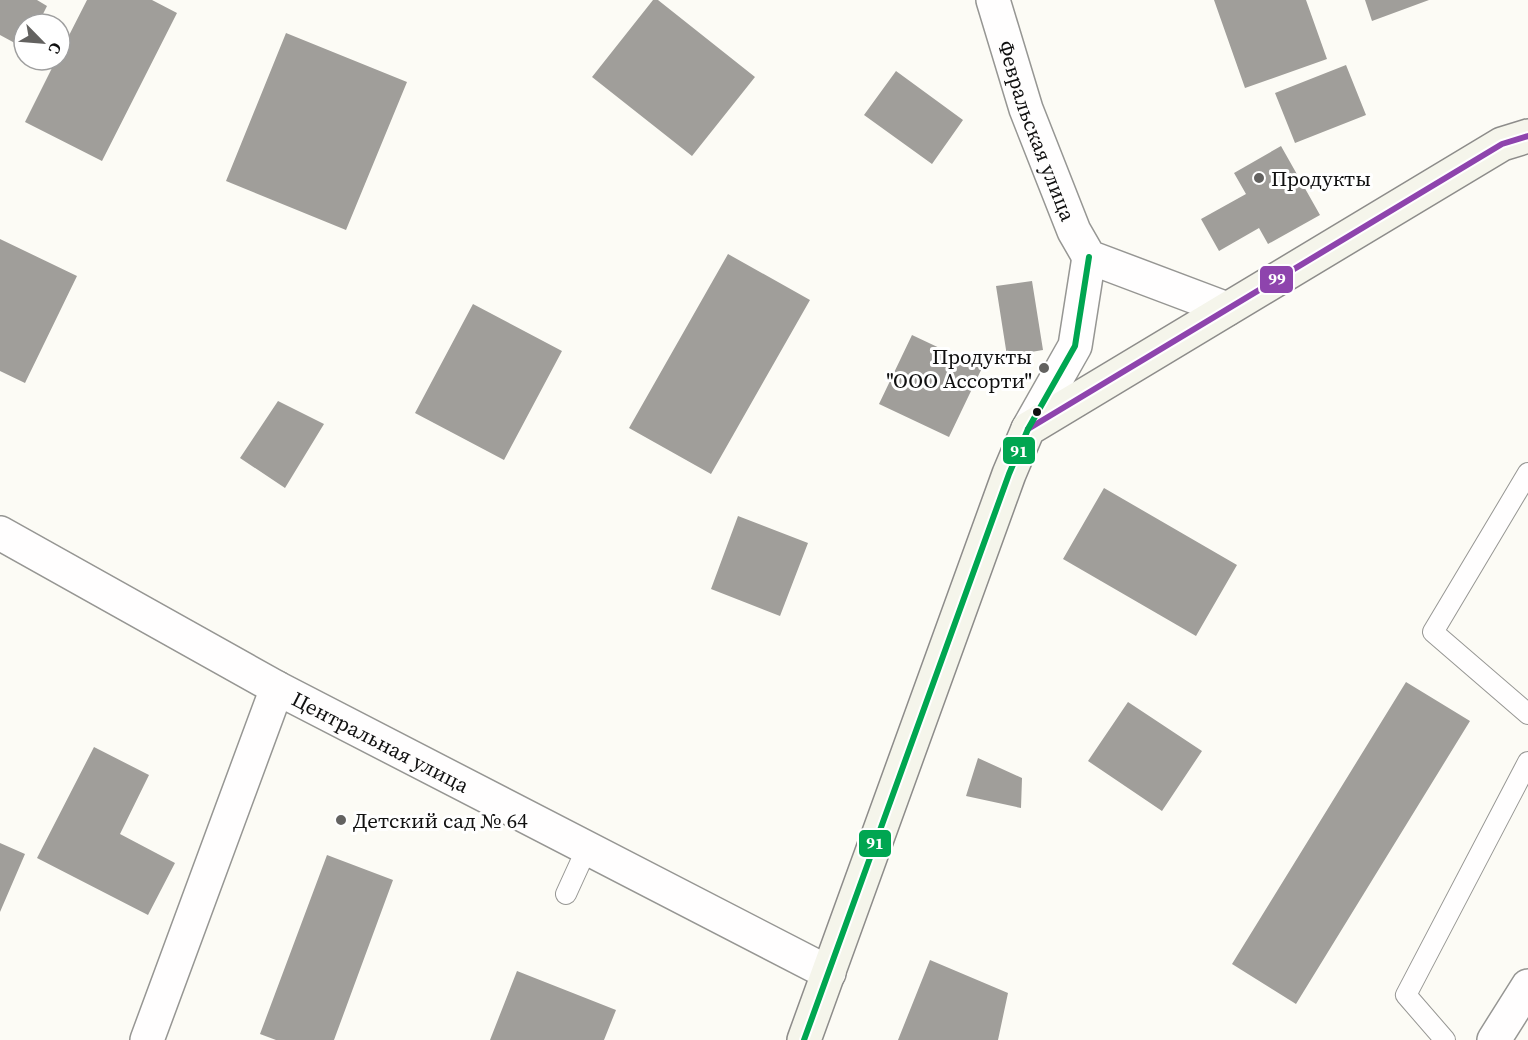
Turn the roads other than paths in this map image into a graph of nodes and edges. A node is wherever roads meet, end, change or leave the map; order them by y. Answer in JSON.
{"nodes":[{"id":1,"x":993,"y":0,"type":"edge"},
{"id":2,"x":1528,"y":136,"type":"edge"},
{"id":3,"x":1089,"y":257,"type":"junction"},
{"id":4,"x":1227,"y":309,"type":"junction"},
{"id":5,"x":1028,"y":429,"type":"junction"},
{"id":6,"x":1528,"y":473,"type":"edge"},
{"id":7,"x":0,"y":533,"type":"edge"},
{"id":8,"x":277,"y":688,"type":"junction"},
{"id":9,"x":1528,"y":714,"type":"edge"},
{"id":10,"x":1528,"y":762,"type":"edge"},
{"id":11,"x":587,"y":848,"type":"junction"},
{"id":12,"x":566,"y":894,"type":"dead end"},
{"id":13,"x":829,"y":973,"type":"junction"},
{"id":14,"x":1528,"y":986,"type":"edge"},
{"id":15,"x":147,"y":1040,"type":"edge"},
{"id":16,"x":804,"y":1040,"type":"edge"},
{"id":17,"x":1444,"y":1040,"type":"edge"},
{"id":18,"x":1494,"y":1040,"type":"edge"}],
"edges":[{"from":1,"to":3,"type":"street","name":"Февральская улица"},
{"from":2,"to":4,"type":"main road"},
{"from":3,"to":4,"type":"street"},
{"from":3,"to":5,"type":"street"},
{"from":4,"to":5,"type":"main road"},
{"from":5,"to":13,"type":"main road"},
{"from":6,"to":9,"type":"lane"},
{"from":7,"to":8,"type":"street","name":"Центральная улица"},
{"from":8,"to":11,"type":"street","name":"Центральная улица"},
{"from":8,"to":15,"type":"street"},
{"from":10,"to":17,"type":"lane"},
{"from":11,"to":12,"type":"lane"},
{"from":11,"to":13,"type":"street","name":"Центральная улица"},
{"from":13,"to":16,"type":"main road"},
{"from":14,"to":18,"type":"street"}]}
